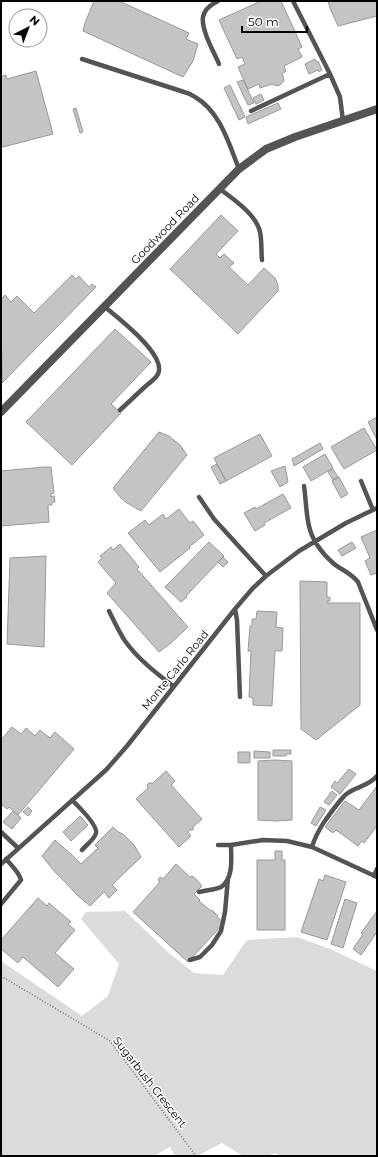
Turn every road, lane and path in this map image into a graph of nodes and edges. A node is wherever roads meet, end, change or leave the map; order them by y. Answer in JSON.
{"nodes":[{"id":1,"x":218,"y":1,"type":"edge"},
{"id":2,"x":293,"y":1,"type":"edge"},
{"id":3,"x":82,"y":58,"type":"dead end"},
{"id":4,"x":219,"y":64,"type":"dead end"},
{"id":5,"x":330,"y":74,"type":"junction"},
{"id":6,"x":377,"y":109,"type":"edge"},
{"id":7,"x":251,"y":111,"type":"dead end"},
{"id":8,"x":343,"y":121,"type":"junction"},
{"id":9,"x":239,"y":169,"type":"junction"},
{"id":10,"x":220,"y":188,"type":"junction"},
{"id":11,"x":262,"y":260,"type":"dead end"},
{"id":12,"x":105,"y":307,"type":"junction"},
{"id":13,"x":120,"y":410,"type":"dead end"},
{"id":14,"x":1,"y":412,"type":"edge"},
{"id":15,"x":361,"y":481,"type":"dead end"},
{"id":16,"x":304,"y":486,"type":"dead end"},
{"id":17,"x":199,"y":497,"type":"dead end"},
{"id":18,"x":375,"y":509,"type":"edge"},
{"id":19,"x":315,"y":542,"type":"junction"},
{"id":20,"x":266,"y":576,"type":"junction"},
{"id":21,"x":236,"y":609,"type":"junction"},
{"id":22,"x":109,"y":611,"type":"dead end"},
{"id":23,"x":377,"y":630,"type":"edge"},
{"id":24,"x":173,"y":686,"type":"junction"},
{"id":25,"x":240,"y":697,"type":"dead end"},
{"id":26,"x":377,"y":776,"type":"edge"},
{"id":27,"x":72,"y":800,"type":"junction"},
{"id":28,"x":1,"y":832,"type":"edge"},
{"id":29,"x":218,"y":845,"type":"dead end"},
{"id":30,"x":231,"y":845,"type":"junction"},
{"id":31,"x":312,"y":847,"type":"junction"},
{"id":32,"x":18,"y":848,"type":"junction"},
{"id":33,"x":82,"y":850,"type":"dead end"},
{"id":34,"x":6,"y":860,"type":"junction"},
{"id":35,"x":1,"y":864,"type":"edge"},
{"id":36,"x":377,"y":869,"type":"edge"},
{"id":37,"x":376,"y":877,"type":"edge"},
{"id":38,"x":228,"y":878,"type":"junction"},
{"id":39,"x":199,"y":892,"type":"dead end"},
{"id":40,"x":1,"y":904,"type":"edge"},
{"id":41,"x":190,"y":960,"type":"dead end"},
{"id":42,"x":1,"y":976,"type":"edge"},
{"id":43,"x":196,"y":1156,"type":"edge"}],
"edges":[{"from":1,"to":4,"type":"lane"},
{"from":2,"to":5,"type":"lane"},
{"from":3,"to":9,"type":"lane"},
{"from":5,"to":7,"type":"lane"},
{"from":5,"to":8,"type":"lane"},
{"from":6,"to":8,"type":"street","name":"Goodwood Road"},
{"from":8,"to":9,"type":"street","name":"Goodwood Road"},
{"from":9,"to":10,"type":"street","name":"Goodwood Road"},
{"from":10,"to":11,"type":"lane"},
{"from":10,"to":12,"type":"street","name":"Goodwood Road"},
{"from":12,"to":13,"type":"lane"},
{"from":12,"to":14,"type":"street","name":"Goodwood Road"},
{"from":15,"to":18,"type":"lane"},
{"from":16,"to":19,"type":"lane"},
{"from":17,"to":20,"type":"lane"},
{"from":18,"to":19,"type":"lane","name":"Monte Carlo Road"},
{"from":19,"to":20,"type":"lane","name":"Monte Carlo Road"},
{"from":19,"to":23,"type":"lane"},
{"from":20,"to":21,"type":"lane","name":"Monte Carlo Road"},
{"from":21,"to":24,"type":"lane","name":"Monte Carlo Road"},
{"from":21,"to":25,"type":"lane"},
{"from":22,"to":24,"type":"lane"},
{"from":24,"to":27,"type":"lane","name":"Monte Carlo Road"},
{"from":26,"to":31,"type":"lane"},
{"from":27,"to":32,"type":"lane","name":"Monte Carlo Road"},
{"from":27,"to":33,"type":"lane"},
{"from":28,"to":32,"type":"lane"},
{"from":29,"to":30,"type":"lane"},
{"from":30,"to":31,"type":"lane"},
{"from":30,"to":38,"type":"lane"},
{"from":31,"to":37,"type":"lane"},
{"from":32,"to":34,"type":"lane","name":"Monte Carlo Road"},
{"from":34,"to":35,"type":"lane","name":"Monte Carlo Road"},
{"from":34,"to":40,"type":"lane"},
{"from":36,"to":37,"type":"lane"},
{"from":38,"to":39,"type":"lane"},
{"from":38,"to":41,"type":"lane"},
{"from":42,"to":43,"type":"path","name":"Sugarbush Crescent"}]}
